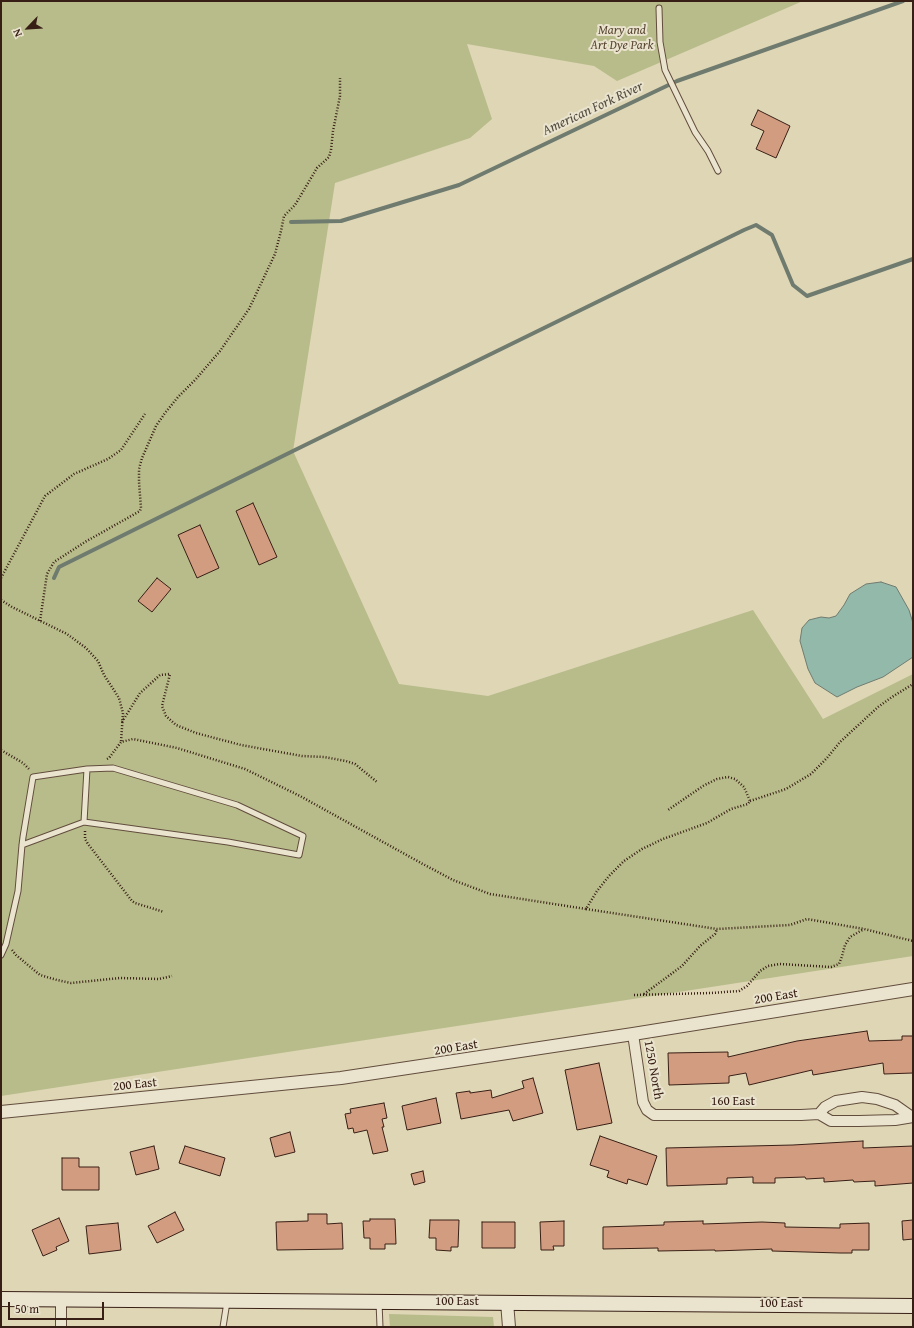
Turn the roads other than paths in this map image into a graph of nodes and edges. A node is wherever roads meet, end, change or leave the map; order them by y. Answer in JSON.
{"nodes":[{"id":1,"x":659,"y":8,"type":"dead end"},
{"id":2,"x":718,"y":170,"type":"dead end"},
{"id":3,"x":87,"y":769,"type":"junction"},
{"id":4,"x":84,"y":822,"type":"junction"},
{"id":5,"x":22,"y":845,"type":"junction"},
{"id":6,"x":1,"y":955,"type":"edge"},
{"id":7,"x":913,"y":989,"type":"edge"},
{"id":8,"x":634,"y":1034,"type":"junction"},
{"id":9,"x":647,"y":1110,"type":"joint"},
{"id":10,"x":1,"y":1112,"type":"edge"},
{"id":11,"x":819,"y":1114,"type":"junction"},
{"id":12,"x":913,"y":1117,"type":"edge"},
{"id":13,"x":1,"y":1300,"type":"edge"},
{"id":14,"x":61,"y":1300,"type":"junction"},
{"id":15,"x":227,"y":1301,"type":"junction"},
{"id":16,"x":379,"y":1302,"type":"junction"},
{"id":17,"x":507,"y":1302,"type":"junction"},
{"id":18,"x":913,"y":1306,"type":"edge"},
{"id":19,"x":61,"y":1327,"type":"edge"},
{"id":20,"x":223,"y":1327,"type":"edge"},
{"id":21,"x":380,"y":1327,"type":"edge"},
{"id":22,"x":509,"y":1327,"type":"edge"}],
"edges":[{"from":1,"to":2,"type":"lane"},
{"from":3,"to":4,"type":"lane"},
{"from":3,"to":4,"type":"lane"},
{"from":3,"to":5,"type":"lane"},
{"from":4,"to":5,"type":"lane"},
{"from":5,"to":6,"type":"lane"},
{"from":7,"to":8,"type":"street","name":"200 East"},
{"from":8,"to":9,"type":"street","name":"1250 North"},
{"from":8,"to":10,"type":"street","name":"200 East"},
{"from":9,"to":11,"type":"street","name":"160 East"},
{"from":11,"to":12,"type":"street","name":"160 East"},
{"from":11,"to":12,"type":"street","name":"160 East"},
{"from":13,"to":14,"type":"main road","name":"100 East"},
{"from":14,"to":15,"type":"main road","name":"100 East"},
{"from":14,"to":19,"type":"street"},
{"from":15,"to":16,"type":"main road","name":"100 East"},
{"from":15,"to":20,"type":"lane"},
{"from":16,"to":17,"type":"main road","name":"100 East"},
{"from":16,"to":21,"type":"lane"},
{"from":17,"to":18,"type":"main road","name":"100 East"},
{"from":17,"to":22,"type":"street"}]}
